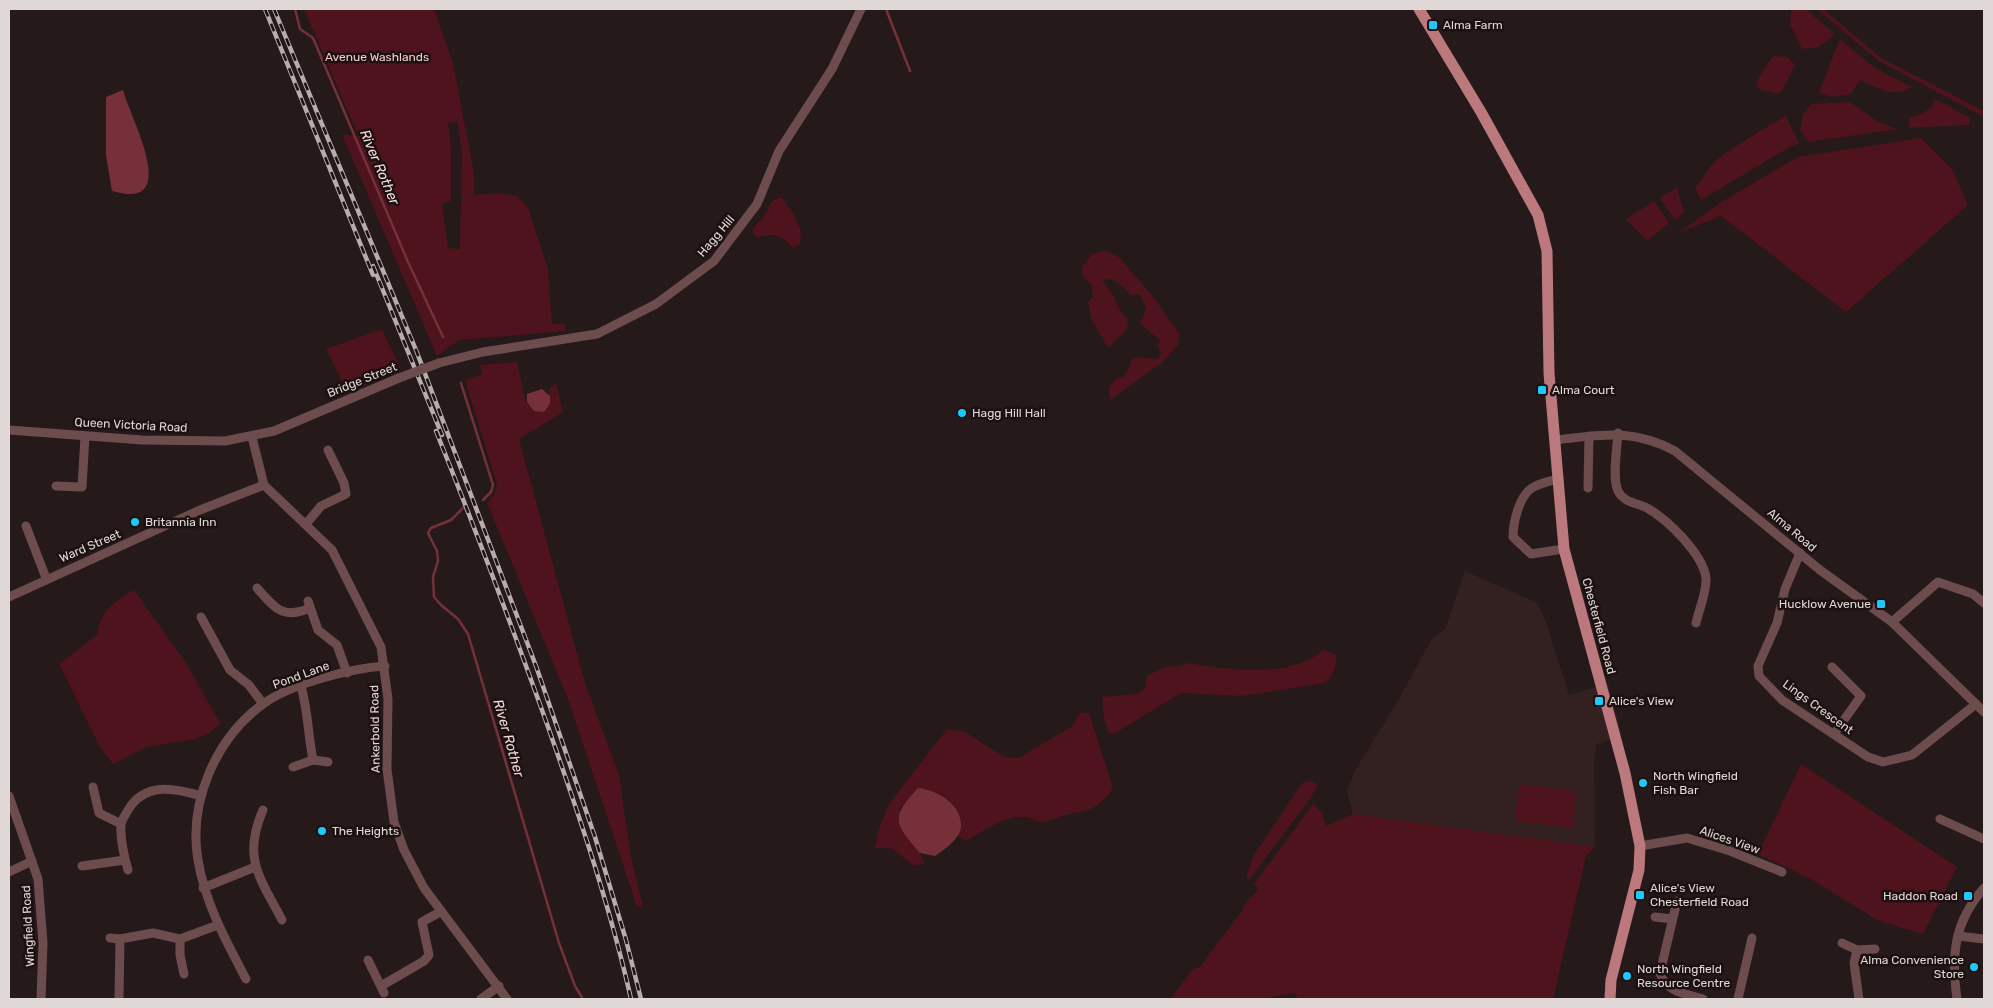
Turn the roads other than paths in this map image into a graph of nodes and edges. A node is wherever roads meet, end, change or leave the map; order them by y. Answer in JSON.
{"nodes":[{"id":1,"x":862,"y":9,"type":"edge"},
{"id":2,"x":1419,"y":9,"type":"edge"},
{"id":3,"x":483,"y":352,"type":"joint"},
{"id":4,"x":9,"y":430,"type":"edge"},
{"id":5,"x":1618,"y":433,"type":"junction"},
{"id":6,"x":85,"y":436,"type":"junction"},
{"id":7,"x":1589,"y":436,"type":"junction"},
{"id":8,"x":252,"y":437,"type":"junction"},
{"id":9,"x":1555,"y":440,"type":"junction"},
{"id":10,"x":328,"y":450,"type":"dead end"},
{"id":11,"x":1559,"y":479,"type":"junction"},
{"id":12,"x":264,"y":485,"type":"junction"},
{"id":13,"x":56,"y":486,"type":"dead end"},
{"id":14,"x":1588,"y":488,"type":"dead end"},
{"id":15,"x":306,"y":524,"type":"junction"},
{"id":16,"x":26,"y":526,"type":"dead end"},
{"id":17,"x":1564,"y":549,"type":"junction"},
{"id":18,"x":1800,"y":553,"type":"junction"},
{"id":19,"x":46,"y":578,"type":"junction"},
{"id":20,"x":257,"y":588,"type":"dead end"},
{"id":21,"x":9,"y":597,"type":"edge"},
{"id":22,"x":1984,"y":603,"type":"edge"},
{"id":23,"x":201,"y":616,"type":"dead end"},
{"id":24,"x":1696,"y":622,"type":"dead end"},
{"id":25,"x":1892,"y":622,"type":"junction"},
{"id":26,"x":385,"y":666,"type":"junction"},
{"id":27,"x":1832,"y":667,"type":"dead end"},
{"id":28,"x":347,"y":672,"type":"junction"},
{"id":29,"x":301,"y":686,"type":"junction"},
{"id":30,"x":263,"y":704,"type":"junction"},
{"id":31,"x":1976,"y":704,"type":"junction"},
{"id":32,"x":1984,"y":712,"type":"edge"},
{"id":33,"x":1834,"y":734,"type":"junction"},
{"id":34,"x":313,"y":760,"type":"junction"},
{"id":35,"x":328,"y":762,"type":"dead end"},
{"id":36,"x":293,"y":766,"type":"dead end"},
{"id":37,"x":92,"y":787,"type":"dead end"},
{"id":38,"x":9,"y":796,"type":"edge"},
{"id":39,"x":201,"y":796,"type":"junction"},
{"id":40,"x":263,"y":810,"type":"dead end"},
{"id":41,"x":1940,"y":819,"type":"dead end"},
{"id":42,"x":121,"y":824,"type":"junction"},
{"id":43,"x":1984,"y":839,"type":"edge"},
{"id":44,"x":1640,"y":846,"type":"junction"},
{"id":45,"x":125,"y":860,"type":"junction"},
{"id":46,"x":32,"y":861,"type":"junction"},
{"id":47,"x":82,"y":866,"type":"dead end"},
{"id":48,"x":255,"y":866,"type":"junction"},
{"id":49,"x":128,"y":870,"type":"dead end"},
{"id":50,"x":9,"y":872,"type":"edge"},
{"id":51,"x":1782,"y":872,"type":"dead end"},
{"id":52,"x":204,"y":888,"type":"junction"},
{"id":53,"x":1984,"y":888,"type":"edge"},
{"id":54,"x":1677,"y":901,"type":"dead end"},
{"id":55,"x":440,"y":912,"type":"junction"},
{"id":56,"x":1655,"y":917,"type":"dead end"},
{"id":57,"x":282,"y":920,"type":"dead end"},
{"id":58,"x":1672,"y":920,"type":"junction"},
{"id":59,"x":218,"y":924,"type":"junction"},
{"id":60,"x":1958,"y":936,"type":"junction"},
{"id":61,"x":1752,"y":938,"type":"dead end"},
{"id":62,"x":180,"y":939,"type":"junction"},
{"id":63,"x":1984,"y":939,"type":"edge"},
{"id":64,"x":1842,"y":943,"type":"dead end"},
{"id":65,"x":1875,"y":949,"type":"dead end"},
{"id":66,"x":1857,"y":950,"type":"junction"},
{"id":67,"x":368,"y":960,"type":"dead end"},
{"id":68,"x":184,"y":974,"type":"dead end"},
{"id":69,"x":246,"y":979,"type":"dead end"},
{"id":70,"x":499,"y":986,"type":"junction"},
{"id":71,"x":41,"y":999,"type":"edge"},
{"id":72,"x":119,"y":999,"type":"edge"},
{"id":73,"x":481,"y":999,"type":"edge"},
{"id":74,"x":507,"y":999,"type":"edge"},
{"id":75,"x":1610,"y":999,"type":"edge"},
{"id":76,"x":1703,"y":999,"type":"edge"},
{"id":77,"x":1738,"y":999,"type":"edge"},
{"id":78,"x":1859,"y":999,"type":"edge"},
{"id":79,"x":1954,"y":999,"type":"edge"}],
"edges":[{"from":1,"to":3,"type":"street","name":"Hagg Hill"},
{"from":2,"to":9,"type":"main road","name":"Chesterfield Road"},
{"from":3,"to":8,"type":"street","name":"Bridge Street","bridge":true},
{"from":4,"to":6,"type":"street","name":"Queen Victoria Road"},
{"from":5,"to":7,"type":"street","name":"Alma Road"},
{"from":5,"to":18,"type":"street","name":"Alma Road"},
{"from":5,"to":24,"type":"street"},
{"from":6,"to":8,"type":"street","name":"Queen Victoria Road"},
{"from":6,"to":13,"type":"street"},
{"from":7,"to":9,"type":"street","name":"Alma Road"},
{"from":7,"to":14,"type":"street"},
{"from":8,"to":12,"type":"street"},
{"from":9,"to":11,"type":"main road","name":"Chesterfield Road"},
{"from":10,"to":15,"type":"street"},
{"from":11,"to":17,"type":"main road","name":"Chesterfield Road"},
{"from":11,"to":17,"type":"street"},
{"from":12,"to":15,"type":"street","name":"Ankerbold Road"},
{"from":12,"to":19,"type":"street","name":"Ward Street"},
{"from":15,"to":26,"type":"street","name":"Ankerbold Road"},
{"from":16,"to":19,"type":"street"},
{"from":17,"to":44,"type":"main road","name":"Chesterfield Road"},
{"from":18,"to":25,"type":"street","name":"Alma Road"},
{"from":18,"to":33,"type":"street","name":"Lings Crescent"},
{"from":19,"to":21,"type":"street","name":"Ward Street"},
{"from":20,"to":28,"type":"street"},
{"from":22,"to":25,"type":"street"},
{"from":23,"to":30,"type":"street"},
{"from":25,"to":31,"type":"street","name":"Alma Road"},
{"from":26,"to":28,"type":"street","name":"Pond Lane"},
{"from":26,"to":55,"type":"street","name":"Ankerbold Road"},
{"from":27,"to":33,"type":"street"},
{"from":28,"to":29,"type":"street","name":"Pond Lane"},
{"from":29,"to":30,"type":"street","name":"Pond Lane"},
{"from":29,"to":34,"type":"street"},
{"from":30,"to":39,"type":"street","name":"Pond Lane"},
{"from":31,"to":32,"type":"street","name":"Alma Road"},
{"from":31,"to":33,"type":"street","name":"Lings Crescent"},
{"from":34,"to":35,"type":"street"},
{"from":34,"to":36,"type":"street"},
{"from":37,"to":42,"type":"street"},
{"from":38,"to":46,"type":"street","name":"Wingfield Road"},
{"from":39,"to":42,"type":"street"},
{"from":39,"to":52,"type":"street","name":"Pond Lane"},
{"from":40,"to":48,"type":"street"},
{"from":41,"to":43,"type":"street"},
{"from":42,"to":45,"type":"street"},
{"from":44,"to":51,"type":"street","name":"Alices View"},
{"from":44,"to":75,"type":"main road","name":"Chesterfield Road"},
{"from":45,"to":47,"type":"street"},
{"from":45,"to":49,"type":"street"},
{"from":46,"to":50,"type":"street"},
{"from":46,"to":71,"type":"street","name":"Wingfield Road"},
{"from":48,"to":52,"type":"street"},
{"from":48,"to":57,"type":"street"},
{"from":52,"to":59,"type":"street","name":"Pond Lane"},
{"from":53,"to":60,"type":"street"},
{"from":54,"to":58,"type":"street"},
{"from":55,"to":67,"type":"street"},
{"from":55,"to":70,"type":"street","name":"Ankerbold Road"},
{"from":56,"to":58,"type":"street"},
{"from":58,"to":76,"type":"street"},
{"from":59,"to":62,"type":"street"},
{"from":59,"to":69,"type":"street","name":"Pond Lane"},
{"from":60,"to":63,"type":"street"},
{"from":60,"to":79,"type":"street"},
{"from":61,"to":77,"type":"street"},
{"from":62,"to":68,"type":"street"},
{"from":62,"to":72,"type":"street"},
{"from":64,"to":66,"type":"street"},
{"from":65,"to":66,"type":"street"},
{"from":66,"to":78,"type":"street"},
{"from":70,"to":73,"type":"street"},
{"from":70,"to":74,"type":"street","name":"Ankerbold Road"}]}
